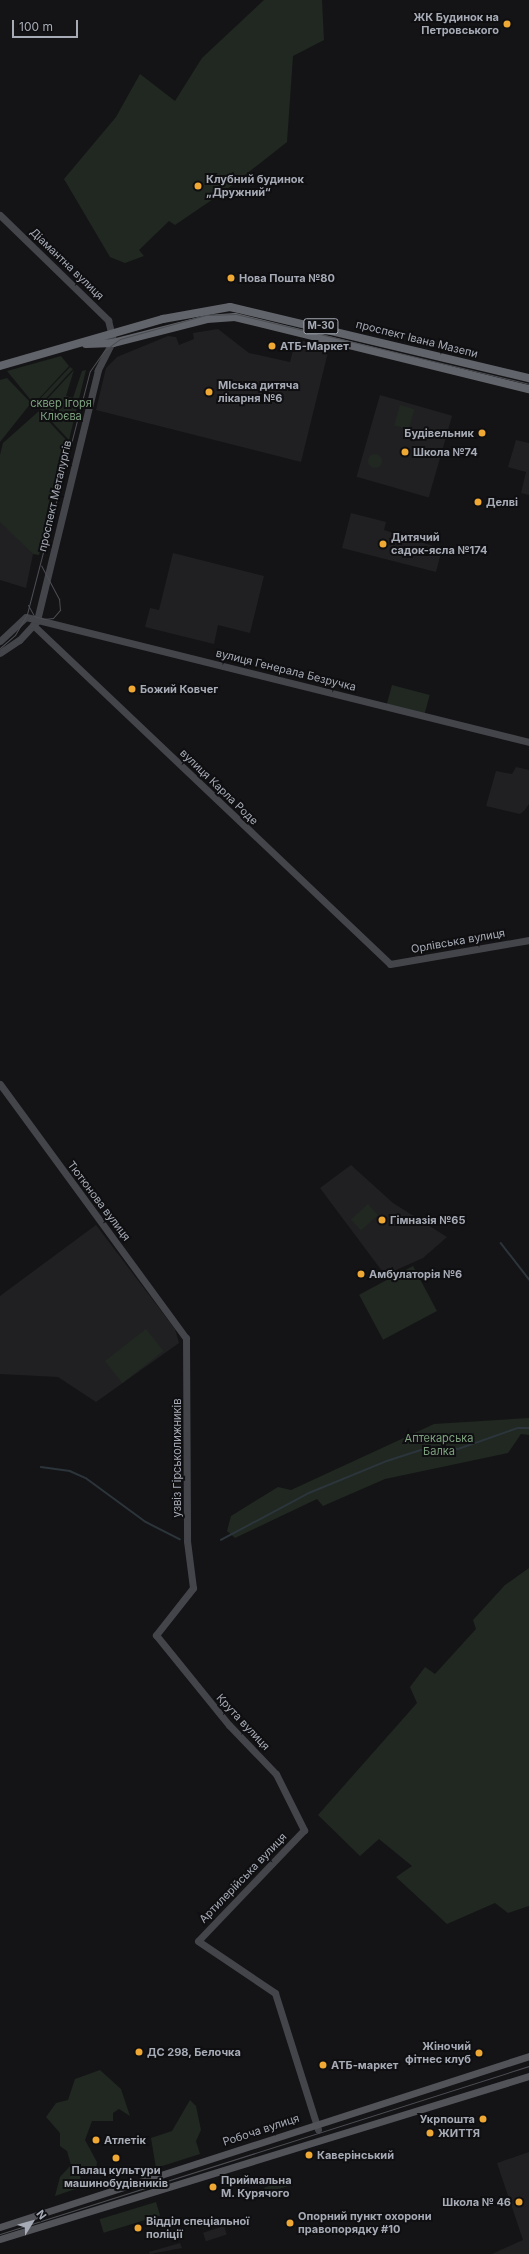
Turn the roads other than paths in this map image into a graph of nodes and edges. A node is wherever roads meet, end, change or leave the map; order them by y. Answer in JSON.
{"nodes":[{"id":1,"x":0,"y":215,"type":"edge"},
{"id":2,"x":112,"y":333,"type":"junction"},
{"id":3,"x":113,"y":343,"type":"junction"},
{"id":4,"x":76,"y":344,"type":"junction"},
{"id":5,"x":0,"y":366,"type":"edge"},
{"id":6,"x":529,"y":378,"type":"edge"},
{"id":7,"x":529,"y":389,"type":"edge"},
{"id":8,"x":35,"y":623,"type":"junction"},
{"id":9,"x":0,"y":641,"type":"edge"},
{"id":10,"x":0,"y":653,"type":"edge"},
{"id":11,"x":529,"y":742,"type":"edge"},
{"id":12,"x":529,"y":940,"type":"edge"},
{"id":13,"x":390,"y":964,"type":"joint"},
{"id":14,"x":0,"y":1084,"type":"edge"},
{"id":15,"x":183,"y":1329,"type":"joint"},
{"id":16,"x":156,"y":1635,"type":"joint"},
{"id":17,"x":304,"y":1830,"type":"joint"},
{"id":18,"x":529,"y":2056,"type":"edge"},
{"id":19,"x":529,"y":2076,"type":"edge"},
{"id":20,"x":317,"y":2127,"type":"junction"},
{"id":21,"x":0,"y":2227,"type":"edge"},
{"id":22,"x":0,"y":2240,"type":"edge"}],
"edges":[{"from":1,"to":2,"type":"street","name":"Діамантна вулиця"},
{"from":2,"to":3,"type":"street"},
{"from":2,"to":4,"type":"highway","number":"М-30"},
{"from":2,"to":6,"type":"highway","name":"проспект Івана Мазепи","number":"М-30"},
{"from":3,"to":4,"type":"highway","number":"М-30"},
{"from":3,"to":7,"type":"highway","name":"проспект Івана Мазепи","number":"М-30"},
{"from":3,"to":8,"type":"street","name":"проспект Металургів"},
{"from":4,"to":5,"type":"highway","number":"М-30"},
{"from":8,"to":9,"type":"street"},
{"from":8,"to":10,"type":"street"},
{"from":8,"to":11,"type":"street","name":"вулиця Генерала Безручка"},
{"from":8,"to":13,"type":"street","name":"вулиця Карла Роде"},
{"from":12,"to":13,"type":"street","name":"Орлівська вулиця"},
{"from":14,"to":15,"type":"street","name":"Тютюнова вулиця"},
{"from":15,"to":16,"type":"street","name":"узвіз Гірськолижників"},
{"from":16,"to":17,"type":"street","name":"Крута вулиця"},
{"from":17,"to":20,"type":"street","name":"Артилерійська вулиця"},
{"from":18,"to":20,"type":"main road","name":"Робоча вулиця"},
{"from":19,"to":22,"type":"main road"},
{"from":20,"to":21,"type":"main road","name":"Робоча вулиця"}]}
